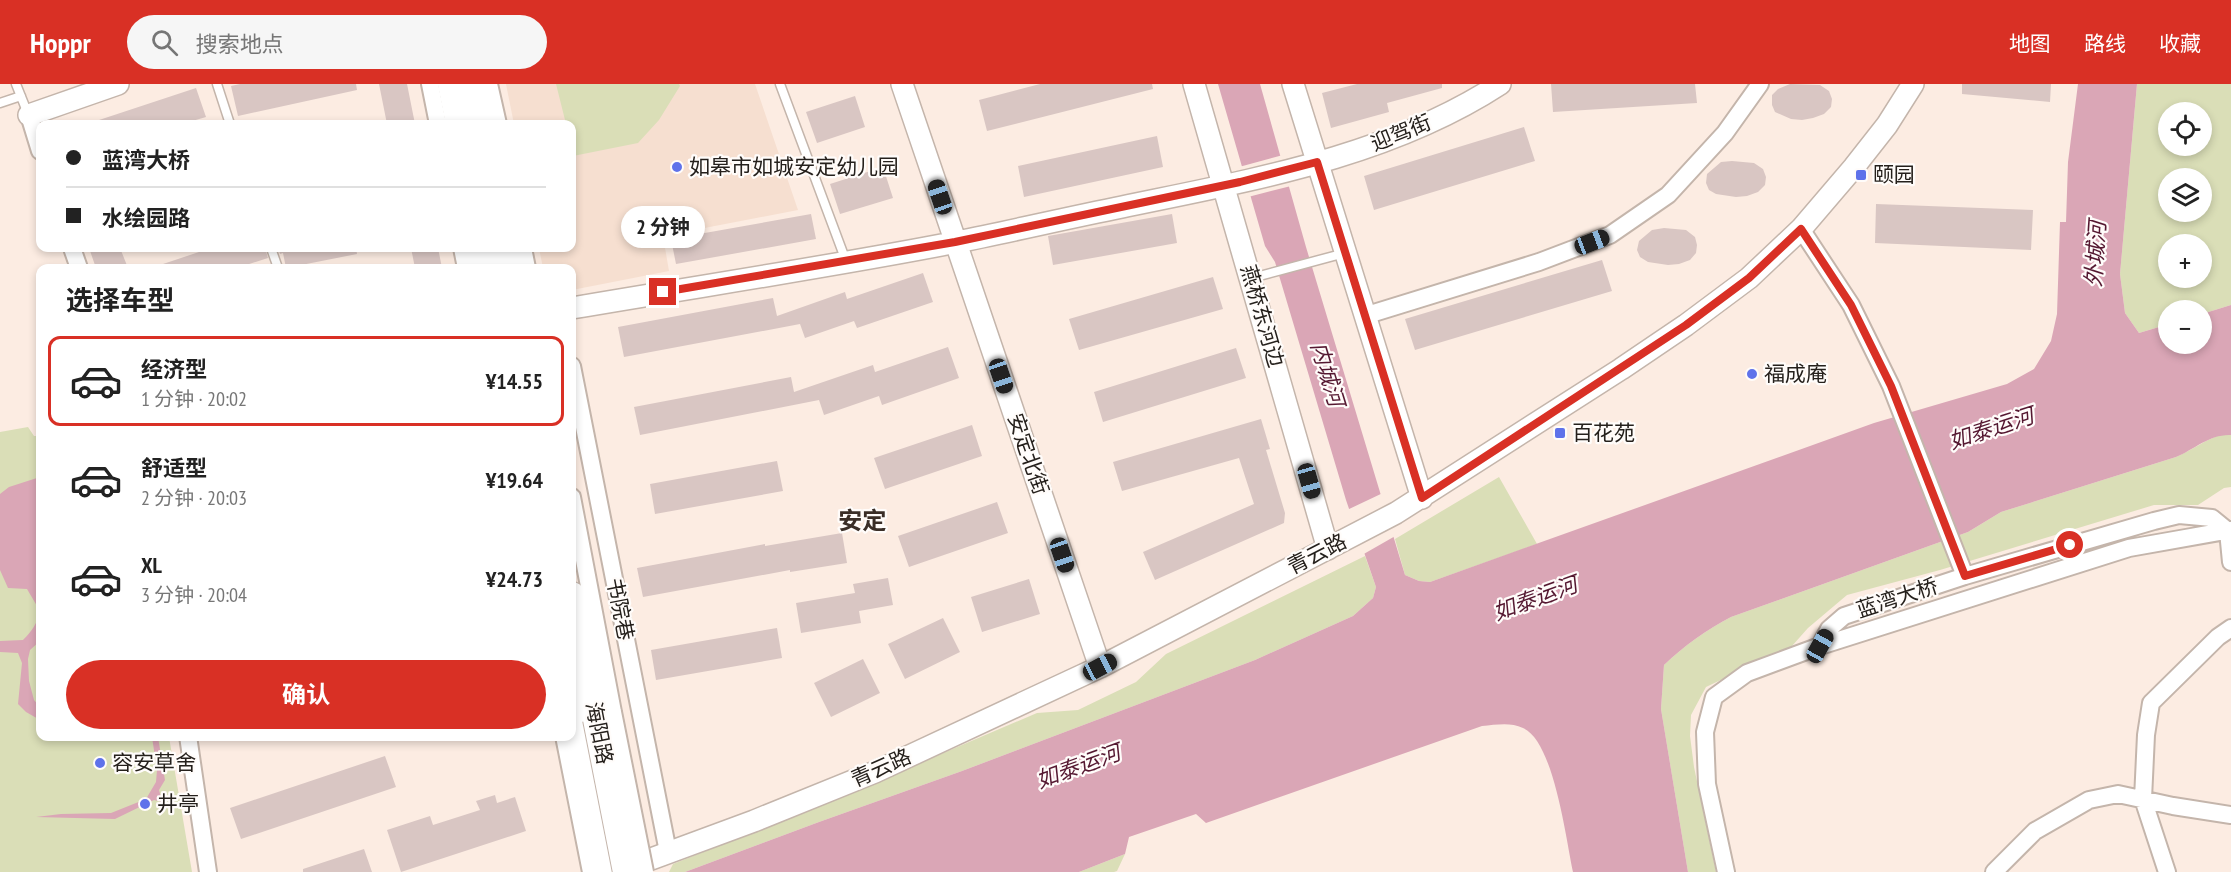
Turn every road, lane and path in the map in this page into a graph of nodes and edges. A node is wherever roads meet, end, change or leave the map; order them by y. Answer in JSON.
{"nodes":[{"id":1,"x":16,"y":84,"type":"edge"},
{"id":2,"x":118,"y":84,"type":"edge"},
{"id":3,"x":217,"y":84,"type":"edge"},
{"id":4,"x":430,"y":84,"type":"edge"},
{"id":5,"x":451,"y":84,"type":"edge"},
{"id":6,"x":470,"y":84,"type":"edge"},
{"id":7,"x":489,"y":84,"type":"edge"},
{"id":8,"x":780,"y":84,"type":"edge"},
{"id":9,"x":902,"y":84,"type":"edge"},
{"id":10,"x":1194,"y":84,"type":"edge"},
{"id":11,"x":1293,"y":84,"type":"edge"},
{"id":12,"x":1499,"y":84,"type":"edge"},
{"id":13,"x":1760,"y":84,"type":"edge"},
{"id":14,"x":1912,"y":84,"type":"edge"},
{"id":15,"x":0,"y":103,"type":"edge"},
{"id":16,"x":25,"y":106,"type":"junction"},
{"id":17,"x":229,"y":120,"type":"edge"},
{"id":18,"x":437,"y":120,"type":"edge"},
{"id":19,"x":458,"y":120,"type":"edge"},
{"id":20,"x":477,"y":120,"type":"edge"},
{"id":21,"x":497,"y":120,"type":"edge"},
{"id":22,"x":36,"y":139,"type":"edge"},
{"id":23,"x":1317,"y":162,"type":"junction"},
{"id":24,"x":1232,"y":184,"type":"junction"},
{"id":25,"x":1801,"y":229,"type":"junction"},
{"id":26,"x":955,"y":242,"type":"junction"},
{"id":27,"x":1345,"y":254,"type":"junction"},
{"id":28,"x":846,"y":261,"type":"junction"},
{"id":29,"x":1251,"y":279,"type":"junction"},
{"id":30,"x":576,"y":307,"type":"edge"},
{"id":31,"x":1364,"y":316,"type":"junction"},
{"id":32,"x":576,"y":386,"type":"edge"},
{"id":33,"x":1422,"y":498,"type":"junction"},
{"id":34,"x":2229,"y":531,"type":"edge"},
{"id":35,"x":1328,"y":549,"type":"junction"},
{"id":36,"x":576,"y":554,"type":"edge"},
{"id":37,"x":2231,"y":561,"type":"edge"},
{"id":38,"x":1965,"y":576,"type":"junction"},
{"id":39,"x":576,"y":627,"type":"edge"},
{"id":40,"x":2231,"y":628,"type":"edge"},
{"id":41,"x":1820,"y":646,"type":"junction"},
{"id":42,"x":1100,"y":667,"type":"junction"},
{"id":43,"x":576,"y":694,"type":"edge"},
{"id":44,"x":588,"y":724,"type":"edge"},
{"id":45,"x":189,"y":741,"type":"edge"},
{"id":46,"x":2143,"y":800,"type":"junction"},
{"id":47,"x":2231,"y":815,"type":"edge"},
{"id":48,"x":668,"y":852,"type":"junction"},
{"id":49,"x":208,"y":872,"type":"edge"},
{"id":50,"x":591,"y":872,"type":"edge"},
{"id":51,"x":617,"y":872,"type":"edge"},
{"id":52,"x":645,"y":872,"type":"edge"},
{"id":53,"x":1726,"y":872,"type":"edge"},
{"id":54,"x":1994,"y":872,"type":"edge"},
{"id":55,"x":2167,"y":872,"type":"edge"}],
"edges":[{"from":1,"to":16,"type":"lane"},
{"from":2,"to":16,"type":"street"},
{"from":3,"to":17,"type":"lane"},
{"from":4,"to":18,"type":"street"},
{"from":5,"to":19,"type":"main road"},
{"from":6,"to":20,"type":"main road"},
{"from":7,"to":21,"type":"street"},
{"from":8,"to":28,"type":"lane"},
{"from":9,"to":26,"type":"street","name":"安定北街"},
{"from":10,"to":24,"type":"street","name":"燕桥东河边"},
{"from":11,"to":23,"type":"street"},
{"from":12,"to":23,"type":"street","name":"迎驾街"},
{"from":13,"to":31,"type":"street"},
{"from":14,"to":25,"type":"street","name":"青云路"},
{"from":15,"to":16,"type":"lane"},
{"from":16,"to":22,"type":"street"},
{"from":23,"to":24,"type":"street","name":"迎驾街"},
{"from":23,"to":27,"type":"street"},
{"from":24,"to":26,"type":"street","name":"迎驾街"},
{"from":24,"to":29,"type":"street","name":"燕桥东河边"},
{"from":25,"to":33,"type":"street","name":"青云路"},
{"from":25,"to":38,"type":"street"},
{"from":26,"to":28,"type":"street","name":"迎驾街"},
{"from":26,"to":42,"type":"street","name":"安定北街"},
{"from":27,"to":29,"type":"lane"},
{"from":27,"to":31,"type":"street"},
{"from":28,"to":30,"type":"street","name":"迎驾街"},
{"from":29,"to":35,"type":"street","name":"燕桥东河边"},
{"from":31,"to":33,"type":"street"},
{"from":32,"to":48,"type":"street","name":"书院巷"},
{"from":33,"to":35,"type":"street","name":"青云路"},
{"from":34,"to":37,"type":"street"},
{"from":34,"to":38,"type":"street","name":"蓝湾大桥"},
{"from":34,"to":41,"type":"street"},
{"from":35,"to":42,"type":"street","name":"青云路"},
{"from":36,"to":44,"type":"street"},
{"from":38,"to":41,"type":"street","name":"蓝湾大桥"},
{"from":39,"to":44,"type":"main road","name":"海阳路"},
{"from":40,"to":46,"type":"street"},
{"from":41,"to":53,"type":"street"},
{"from":42,"to":48,"type":"street","name":"青云路"},
{"from":43,"to":44,"type":"main road","name":"海阳路"},
{"from":44,"to":50,"type":"street"},
{"from":44,"to":51,"type":"main road","name":"海阳路","bridge":true},
{"from":44,"to":52,"type":"street","bridge":true},
{"from":45,"to":49,"type":"street"},
{"from":46,"to":47,"type":"street"},
{"from":46,"to":54,"type":"street"},
{"from":46,"to":55,"type":"street"},
{"from":48,"to":51,"type":"street","name":"青云路"}]}
